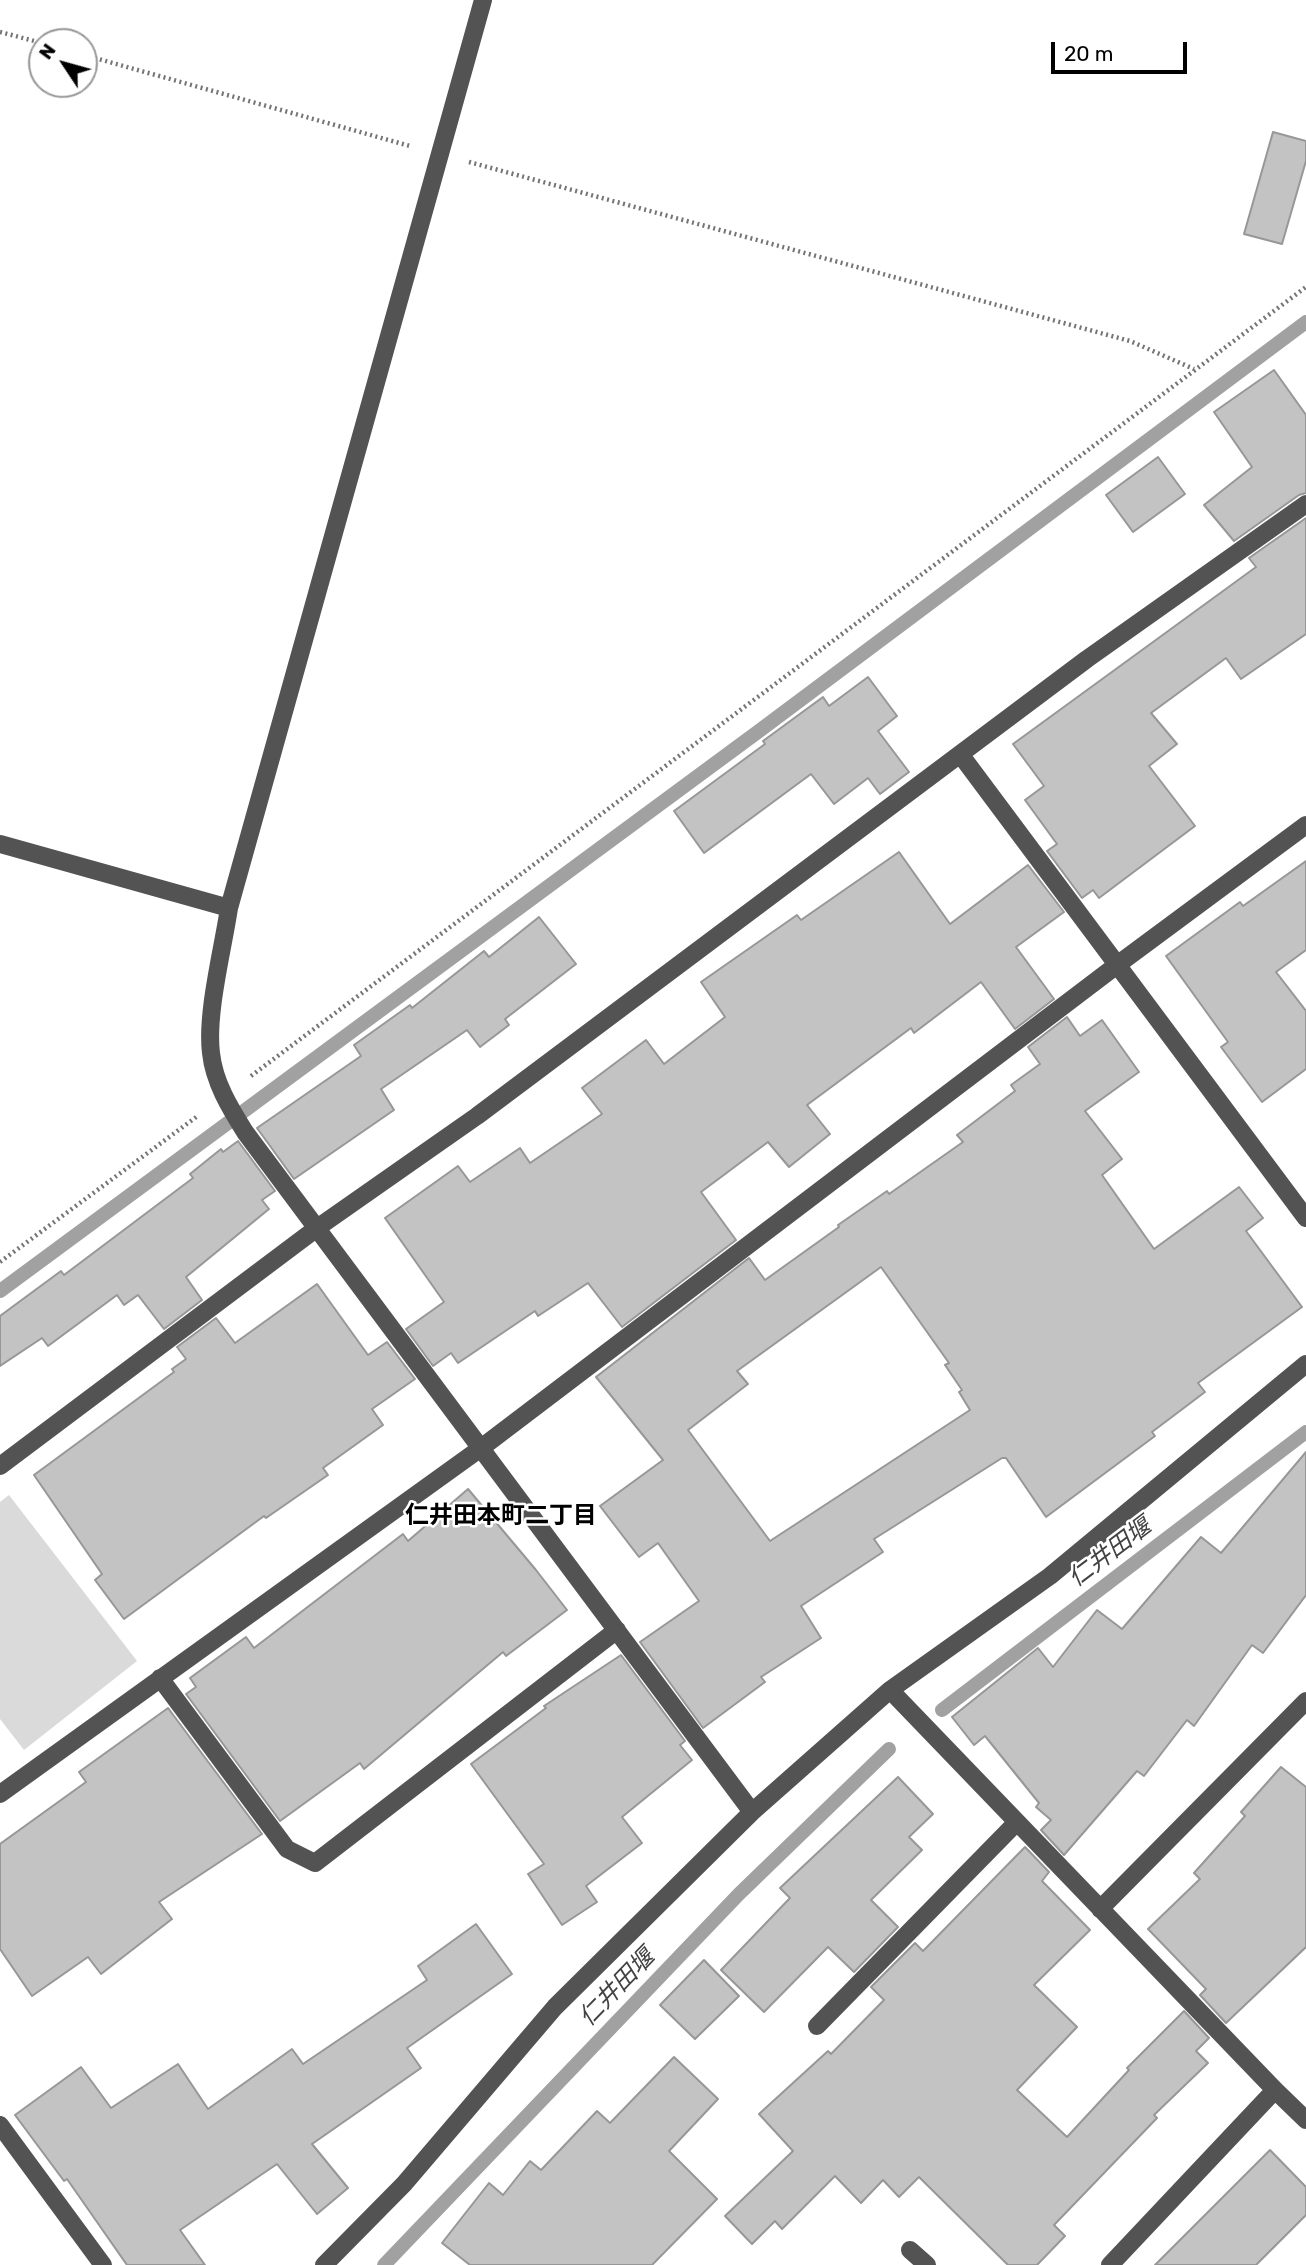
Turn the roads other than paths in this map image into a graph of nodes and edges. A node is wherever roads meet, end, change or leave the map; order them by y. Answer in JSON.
{"nodes":[{"id":1,"x":483,"y":0,"type":"edge"},
{"id":2,"x":1306,"y":504,"type":"edge"},
{"id":3,"x":960,"y":754,"type":"junction"},
{"id":4,"x":1306,"y":825,"type":"edge"},
{"id":5,"x":0,"y":844,"type":"edge"},
{"id":6,"x":229,"y":908,"type":"junction"},
{"id":7,"x":1117,"y":965,"type":"junction"},
{"id":8,"x":1306,"y":1217,"type":"edge"},
{"id":9,"x":317,"y":1227,"type":"junction"},
{"id":10,"x":1306,"y":1364,"type":"edge"},
{"id":11,"x":481,"y":1448,"type":"junction"},
{"id":12,"x":0,"y":1466,"type":"edge"},
{"id":13,"x":617,"y":1630,"type":"junction"},
{"id":14,"x":160,"y":1678,"type":"junction"},
{"id":15,"x":890,"y":1690,"type":"junction"},
{"id":16,"x":1306,"y":1701,"type":"edge"},
{"id":17,"x":0,"y":1794,"type":"edge"},
{"id":18,"x":751,"y":1812,"type":"junction"},
{"id":19,"x":1017,"y":1822,"type":"junction"},
{"id":20,"x":1100,"y":1909,"type":"junction"},
{"id":21,"x":817,"y":2026,"type":"dead end"},
{"id":22,"x":1275,"y":2090,"type":"junction"},
{"id":23,"x":1306,"y":2120,"type":"edge"},
{"id":24,"x":0,"y":2125,"type":"edge"},
{"id":25,"x":911,"y":2250,"type":"dead end"},
{"id":26,"x":103,"y":2265,"type":"edge"},
{"id":27,"x":324,"y":2265,"type":"edge"},
{"id":28,"x":927,"y":2265,"type":"edge"},
{"id":29,"x":1110,"y":2265,"type":"edge"}],
"edges":[{"from":1,"to":6,"type":"street"},
{"from":2,"to":3,"type":"street"},
{"from":3,"to":7,"type":"street"},
{"from":3,"to":9,"type":"street"},
{"from":4,"to":7,"type":"street"},
{"from":5,"to":6,"type":"street"},
{"from":6,"to":9,"type":"street"},
{"from":7,"to":8,"type":"street"},
{"from":7,"to":11,"type":"street"},
{"from":9,"to":11,"type":"street"},
{"from":9,"to":12,"type":"street"},
{"from":10,"to":15,"type":"street"},
{"from":11,"to":13,"type":"street"},
{"from":11,"to":14,"type":"street"},
{"from":13,"to":14,"type":"street"},
{"from":13,"to":18,"type":"street"},
{"from":14,"to":17,"type":"street"},
{"from":15,"to":18,"type":"street"},
{"from":15,"to":19,"type":"street"},
{"from":16,"to":20,"type":"street"},
{"from":18,"to":27,"type":"street"},
{"from":19,"to":20,"type":"street"},
{"from":19,"to":21,"type":"street"},
{"from":20,"to":22,"type":"street"},
{"from":22,"to":23,"type":"street"},
{"from":22,"to":29,"type":"street"},
{"from":24,"to":26,"type":"street"},
{"from":25,"to":28,"type":"street"}]}
